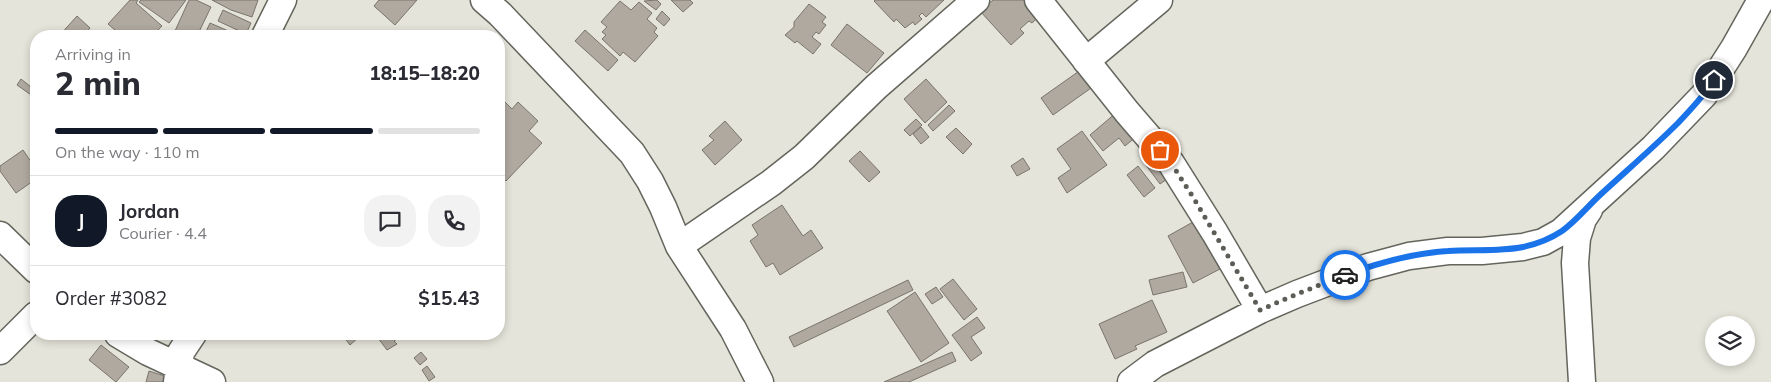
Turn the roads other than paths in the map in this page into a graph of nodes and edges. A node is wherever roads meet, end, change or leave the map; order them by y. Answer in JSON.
{"nodes":[{"id":1,"x":283,"y":0,"type":"edge"},
{"id":2,"x":484,"y":0,"type":"edge"},
{"id":3,"x":976,"y":0,"type":"edge"},
{"id":4,"x":1038,"y":0,"type":"edge"},
{"id":5,"x":1159,"y":0,"type":"edge"},
{"id":6,"x":1761,"y":0,"type":"edge"},
{"id":7,"x":268,"y":30,"type":"edge"},
{"id":8,"x":503,"y":30,"type":"edge"},
{"id":9,"x":505,"y":32,"type":"edge"},
{"id":10,"x":1086,"y":61,"type":"junction"},
{"id":11,"x":1596,"y":198,"type":"junction"},
{"id":12,"x":0,"y":236,"type":"edge"},
{"id":13,"x":679,"y":246,"type":"junction"},
{"id":14,"x":30,"y":264,"type":"edge"},
{"id":15,"x":1260,"y":310,"type":"junction"},
{"id":16,"x":30,"y":321,"type":"edge"},
{"id":17,"x":128,"y":340,"type":"edge"},
{"id":18,"x":189,"y":340,"type":"edge"},
{"id":19,"x":0,"y":351,"type":"edge"},
{"id":20,"x":178,"y":374,"type":"edge"},
{"id":21,"x":212,"y":382,"type":"edge"},
{"id":22,"x":760,"y":382,"type":"edge"},
{"id":23,"x":1131,"y":382,"type":"edge"},
{"id":24,"x":1582,"y":382,"type":"edge"}],
"edges":[{"from":1,"to":7,"type":"street"},
{"from":2,"to":8,"type":"street"},
{"from":3,"to":13,"type":"street"},
{"from":4,"to":10,"type":"street"},
{"from":5,"to":10,"type":"street"},
{"from":6,"to":11,"type":"street"},
{"from":9,"to":13,"type":"street"},
{"from":10,"to":15,"type":"street"},
{"from":11,"to":15,"type":"street"},
{"from":11,"to":24,"type":"street"},
{"from":12,"to":14,"type":"street"},
{"from":13,"to":22,"type":"street"},
{"from":15,"to":23,"type":"street"},
{"from":16,"to":19,"type":"street"},
{"from":17,"to":20,"type":"street"},
{"from":18,"to":20,"type":"street"},
{"from":20,"to":21,"type":"street"}]}
